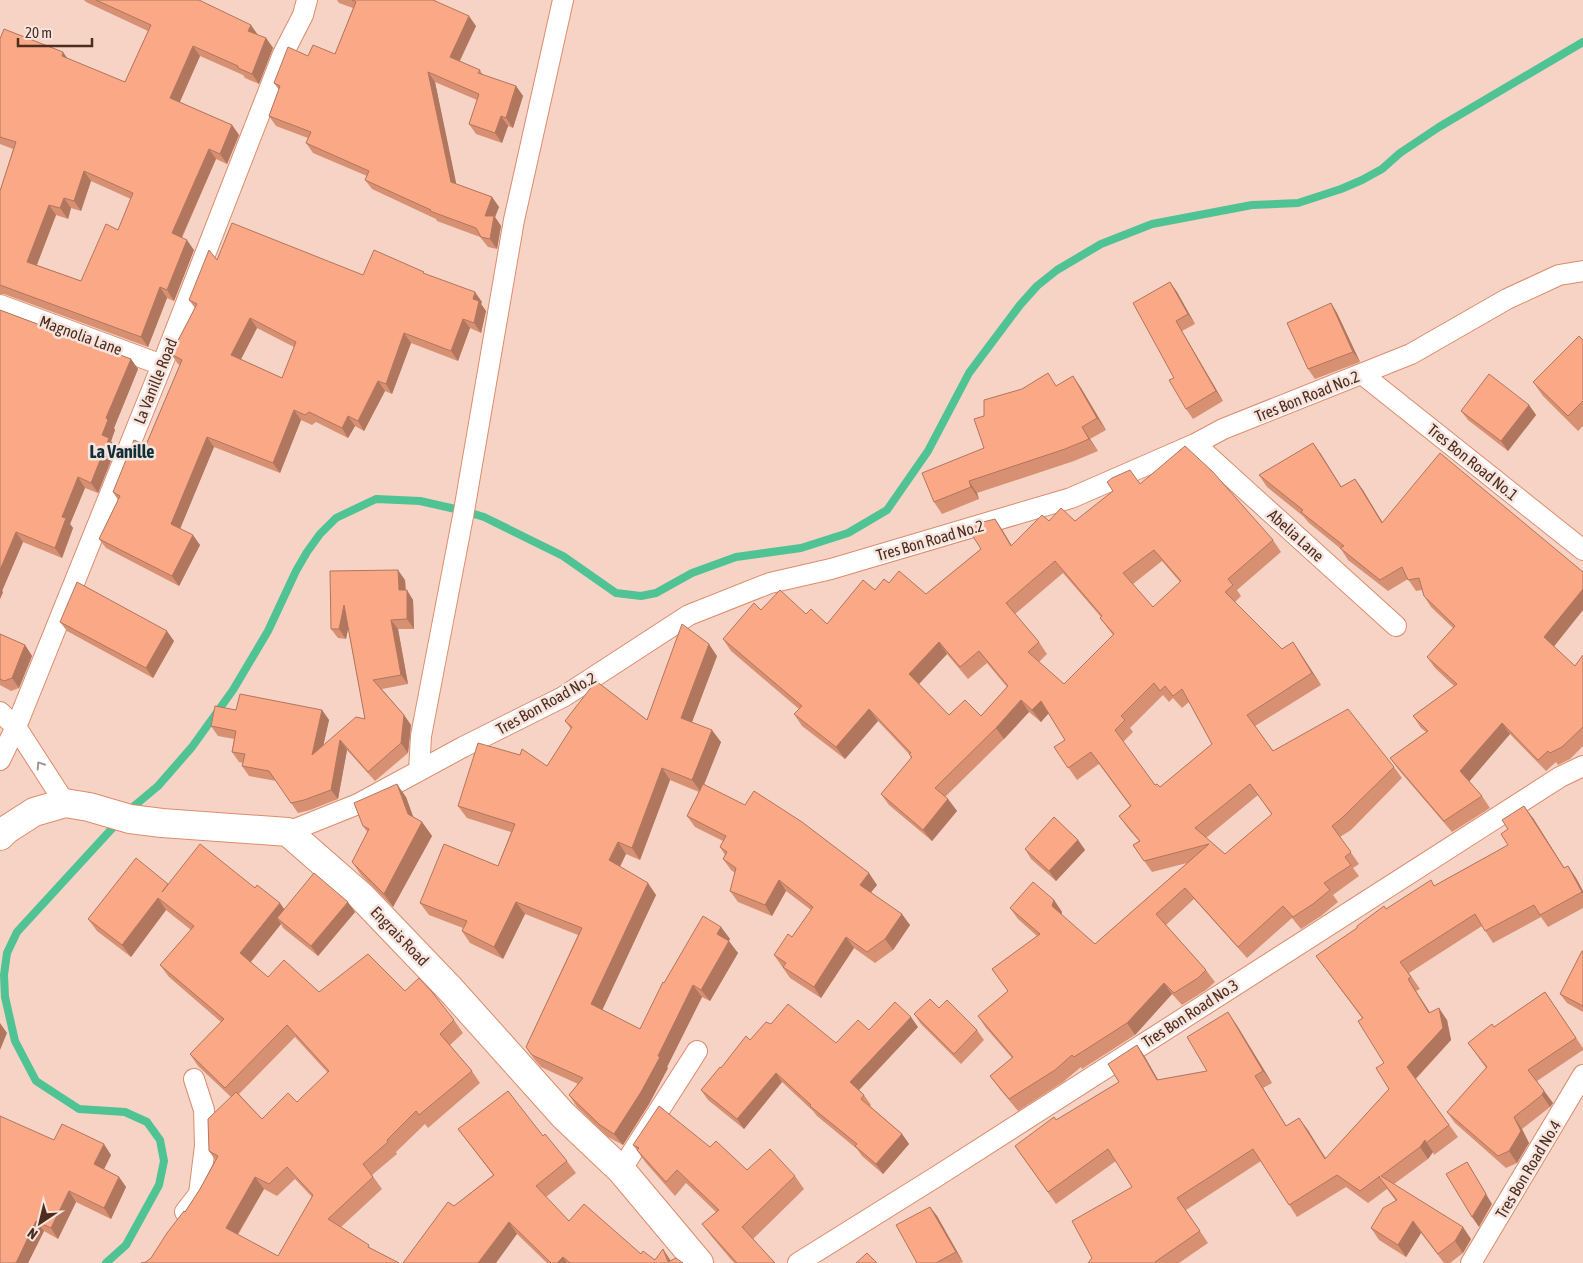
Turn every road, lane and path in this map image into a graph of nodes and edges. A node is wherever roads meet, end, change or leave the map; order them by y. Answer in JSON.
{"nodes":[{"id":1,"x":307,"y":0,"type":"edge"},
{"id":2,"x":563,"y":0,"type":"edge"},
{"id":3,"x":1583,"y":271,"type":"edge"},
{"id":4,"x":0,"y":305,"type":"edge"},
{"id":5,"x":162,"y":365,"type":"junction"},
{"id":6,"x":1362,"y":374,"type":"junction"},
{"id":7,"x":1195,"y":444,"type":"junction"},
{"id":8,"x":1583,"y":550,"type":"edge"},
{"id":9,"x":1396,"y":626,"type":"dead end"},
{"id":10,"x":0,"y":712,"type":"edge"},
{"id":11,"x":16,"y":728,"type":"junction"},
{"id":12,"x":0,"y":760,"type":"edge"},
{"id":13,"x":1583,"y":766,"type":"edge"},
{"id":14,"x":419,"y":771,"type":"junction"},
{"id":15,"x":77,"y":805,"type":"junction"},
{"id":16,"x":288,"y":832,"type":"junction"},
{"id":17,"x":3,"y":833,"type":"edge"},
{"id":18,"x":697,"y":1051,"type":"dead end"},
{"id":19,"x":1583,"y":1074,"type":"edge"},
{"id":20,"x":194,"y":1079,"type":"dead end"},
{"id":21,"x":621,"y":1170,"type":"junction"},
{"id":22,"x":171,"y":1230,"type":"edge"},
{"id":23,"x":700,"y":1263,"type":"edge"},
{"id":24,"x":798,"y":1263,"type":"edge"},
{"id":25,"x":1472,"y":1263,"type":"edge"}],
"edges":[{"from":1,"to":5,"type":"street","name":"La Vanille Road"},
{"from":2,"to":14,"type":"street"},
{"from":3,"to":6,"type":"street","name":"Tres Bon Road No.2"},
{"from":4,"to":5,"type":"street","name":"Magnolia Lane"},
{"from":5,"to":11,"type":"street","name":"La Vanille Road"},
{"from":6,"to":7,"type":"street","name":"Tres Bon Road No.2"},
{"from":6,"to":8,"type":"street","name":"Tres Bon Road No.1"},
{"from":7,"to":9,"type":"street","name":"Abelia Lane"},
{"from":7,"to":14,"type":"street","name":"Tres Bon Road No.2"},
{"from":10,"to":11,"type":"street"},
{"from":11,"to":12,"type":"street","name":"La Vanille Road"},
{"from":15,"to":11,"type":"street","one_way":true},
{"from":13,"to":24,"type":"street","name":"Tres Bon Road No.3"},
{"from":14,"to":16,"type":"street","name":"Tres Bon Road No.2"},
{"from":15,"to":16,"type":"street"},
{"from":15,"to":17,"type":"street"},
{"from":16,"to":21,"type":"street","name":"Engrais Road"},
{"from":18,"to":21,"type":"street"},
{"from":19,"to":25,"type":"street","name":"Tres Bon Road No.4"},
{"from":20,"to":22,"type":"street"},
{"from":21,"to":23,"type":"street","name":"Engrais Road"}]}
